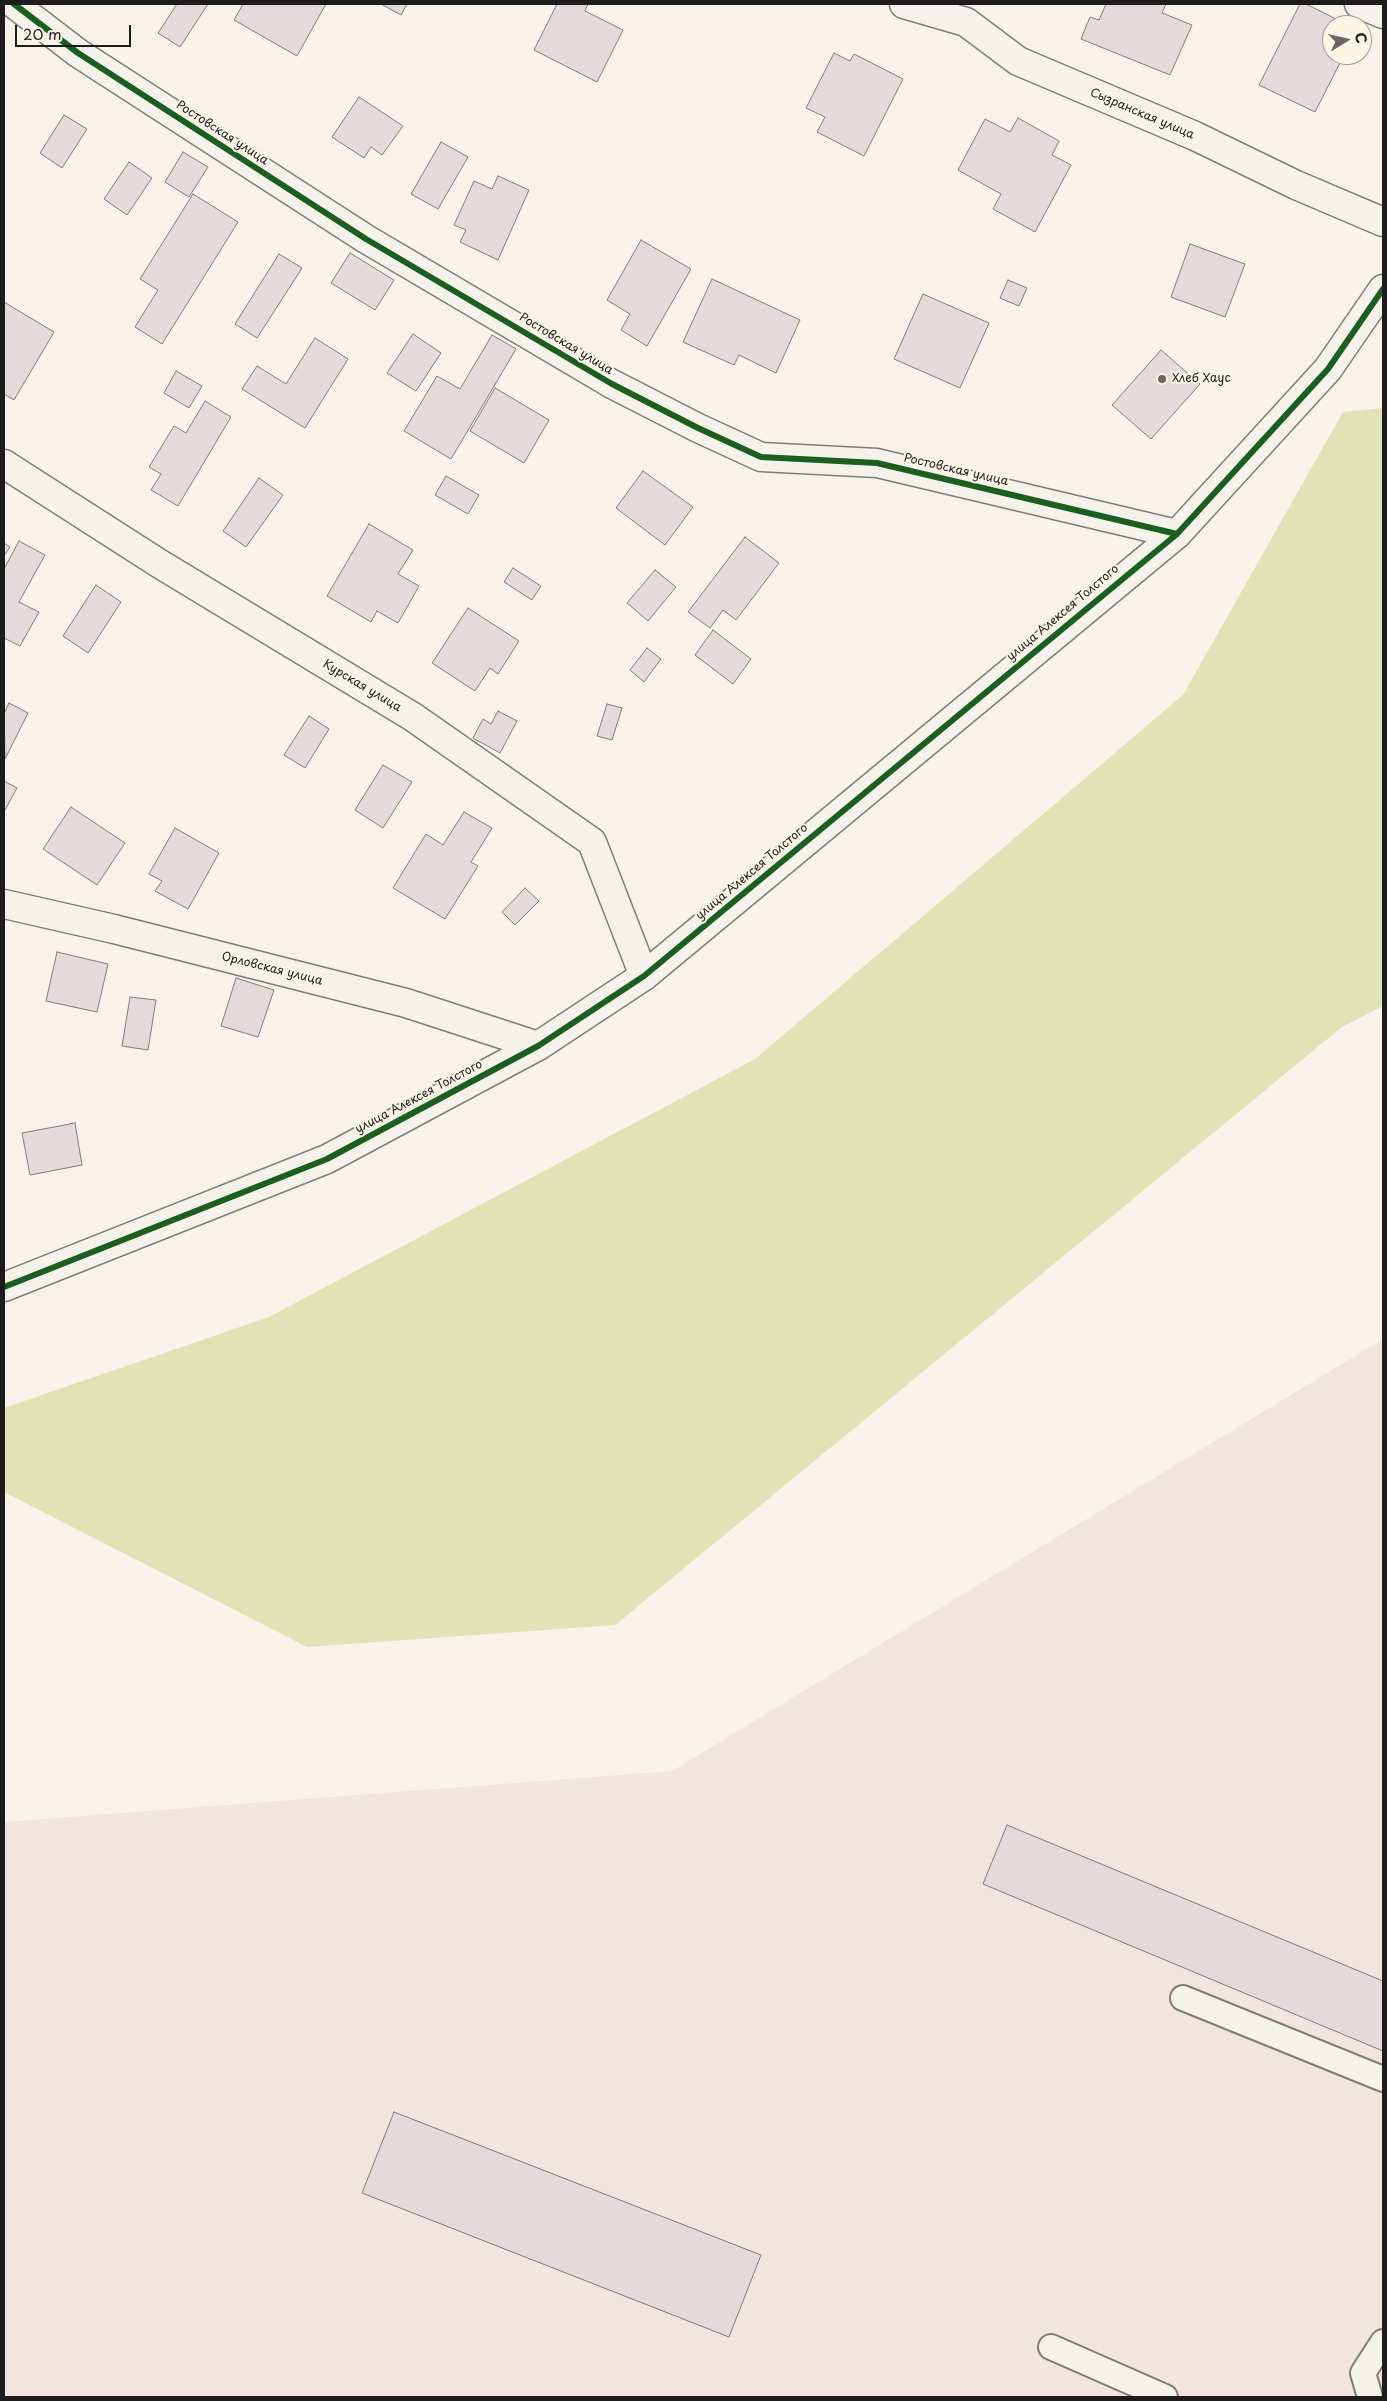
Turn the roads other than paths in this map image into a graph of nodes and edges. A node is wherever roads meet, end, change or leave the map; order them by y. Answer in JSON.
{"nodes":[{"id":1,"x":14,"y":4,"type":"edge"},
{"id":2,"x":904,"y":4,"type":"edge"},
{"id":3,"x":1360,"y":4,"type":"edge"},
{"id":4,"x":1383,"y":14,"type":"edge"},
{"id":5,"x":1383,"y":222,"type":"edge"},
{"id":6,"x":1383,"y":289,"type":"edge"},
{"id":7,"x":4,"y":464,"type":"edge"},
{"id":8,"x":1177,"y":534,"type":"junction"},
{"id":9,"x":4,"y":904,"type":"edge"},
{"id":10,"x":644,"y":976,"type":"junction"},
{"id":11,"x":538,"y":1046,"type":"junction"},
{"id":12,"x":4,"y":1287,"type":"edge"},
{"id":13,"x":1183,"y":1998,"type":"dead end"},
{"id":14,"x":1383,"y":2079,"type":"edge"},
{"id":15,"x":1383,"y":2342,"type":"edge"},
{"id":16,"x":1052,"y":2347,"type":"dead end"},
{"id":17,"x":1164,"y":2397,"type":"edge"},
{"id":18,"x":1370,"y":2397,"type":"edge"}],
"edges":[{"from":1,"to":8,"type":"street","name":"Ростовская улица"},
{"from":2,"to":5,"type":"street","name":"Сызранская улица"},
{"from":3,"to":4,"type":"street"},
{"from":6,"to":8,"type":"street","name":"улица Алексея Толстого"},
{"from":7,"to":10,"type":"street","name":"Курская улица"},
{"from":8,"to":10,"type":"street","name":"улица Алексея Толстого"},
{"from":9,"to":11,"type":"street","name":"Орловская улица"},
{"from":10,"to":11,"type":"street","name":"улица Алексея Толстого"},
{"from":11,"to":12,"type":"street","name":"улица Алексея Толстого"},
{"from":13,"to":14,"type":"lane"},
{"from":15,"to":18,"type":"lane"},
{"from":16,"to":17,"type":"lane"}]}
